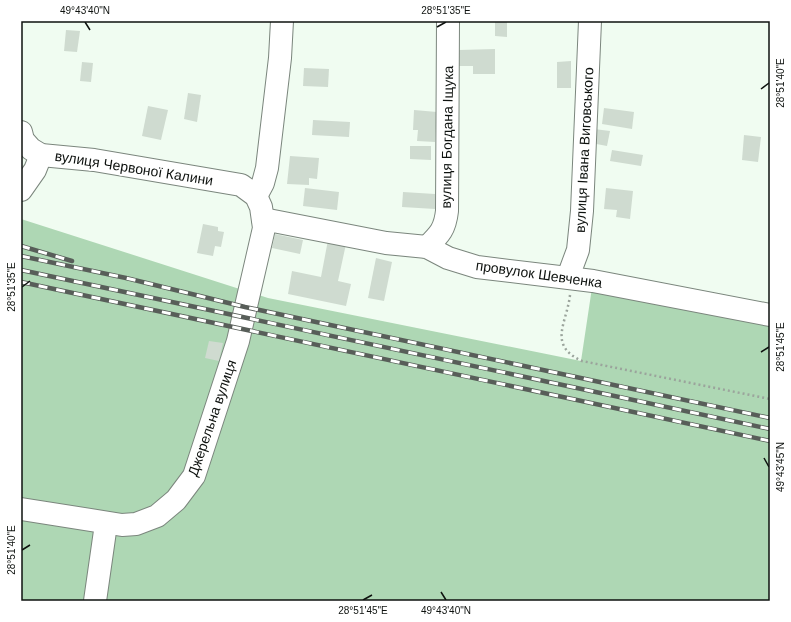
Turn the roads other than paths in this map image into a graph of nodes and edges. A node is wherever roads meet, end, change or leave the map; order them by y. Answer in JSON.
{"nodes":[{"id":1,"x":282,"y":21,"type":"edge"},
{"id":2,"x":448,"y":21,"type":"edge"},
{"id":3,"x":590,"y":21,"type":"edge"},
{"id":4,"x":21,"y":132,"type":"edge"},
{"id":5,"x":42,"y":155,"type":"junction"},
{"id":6,"x":21,"y":190,"type":"edge"},
{"id":7,"x":256,"y":196,"type":"junction"},
{"id":8,"x":263,"y":219,"type":"junction"},
{"id":9,"x":427,"y":247,"type":"junction"},
{"id":10,"x":568,"y":277,"type":"junction"},
{"id":11,"x":770,"y":315,"type":"edge"},
{"id":12,"x":21,"y":509,"type":"edge"},
{"id":13,"x":106,"y":524,"type":"junction"},
{"id":14,"x":94,"y":601,"type":"edge"}],
"edges":[{"from":1,"to":7,"type":"street"},
{"from":2,"to":9,"type":"street","name":"вулиця Богдана Іщука"},
{"from":3,"to":10,"type":"street","name":"вулиця Івана Виговського"},
{"from":4,"to":5,"type":"street","name":"вулиця Червоної Калини"},
{"from":5,"to":6,"type":"street"},
{"from":5,"to":7,"type":"street","name":"вулиця Червоної Калини"},
{"from":7,"to":8,"type":"street","name":"Джерельна вулиця"},
{"from":8,"to":9,"type":"street","name":"провулок Шевченка"},
{"from":8,"to":13,"type":"street","name":"Джерельна вулиця"},
{"from":9,"to":10,"type":"street","name":"провулок Шевченка"},
{"from":10,"to":11,"type":"street","name":"провулок Шевченка"},
{"from":12,"to":13,"type":"street","name":"Джерельна вулиця"},
{"from":13,"to":14,"type":"street"}]}
